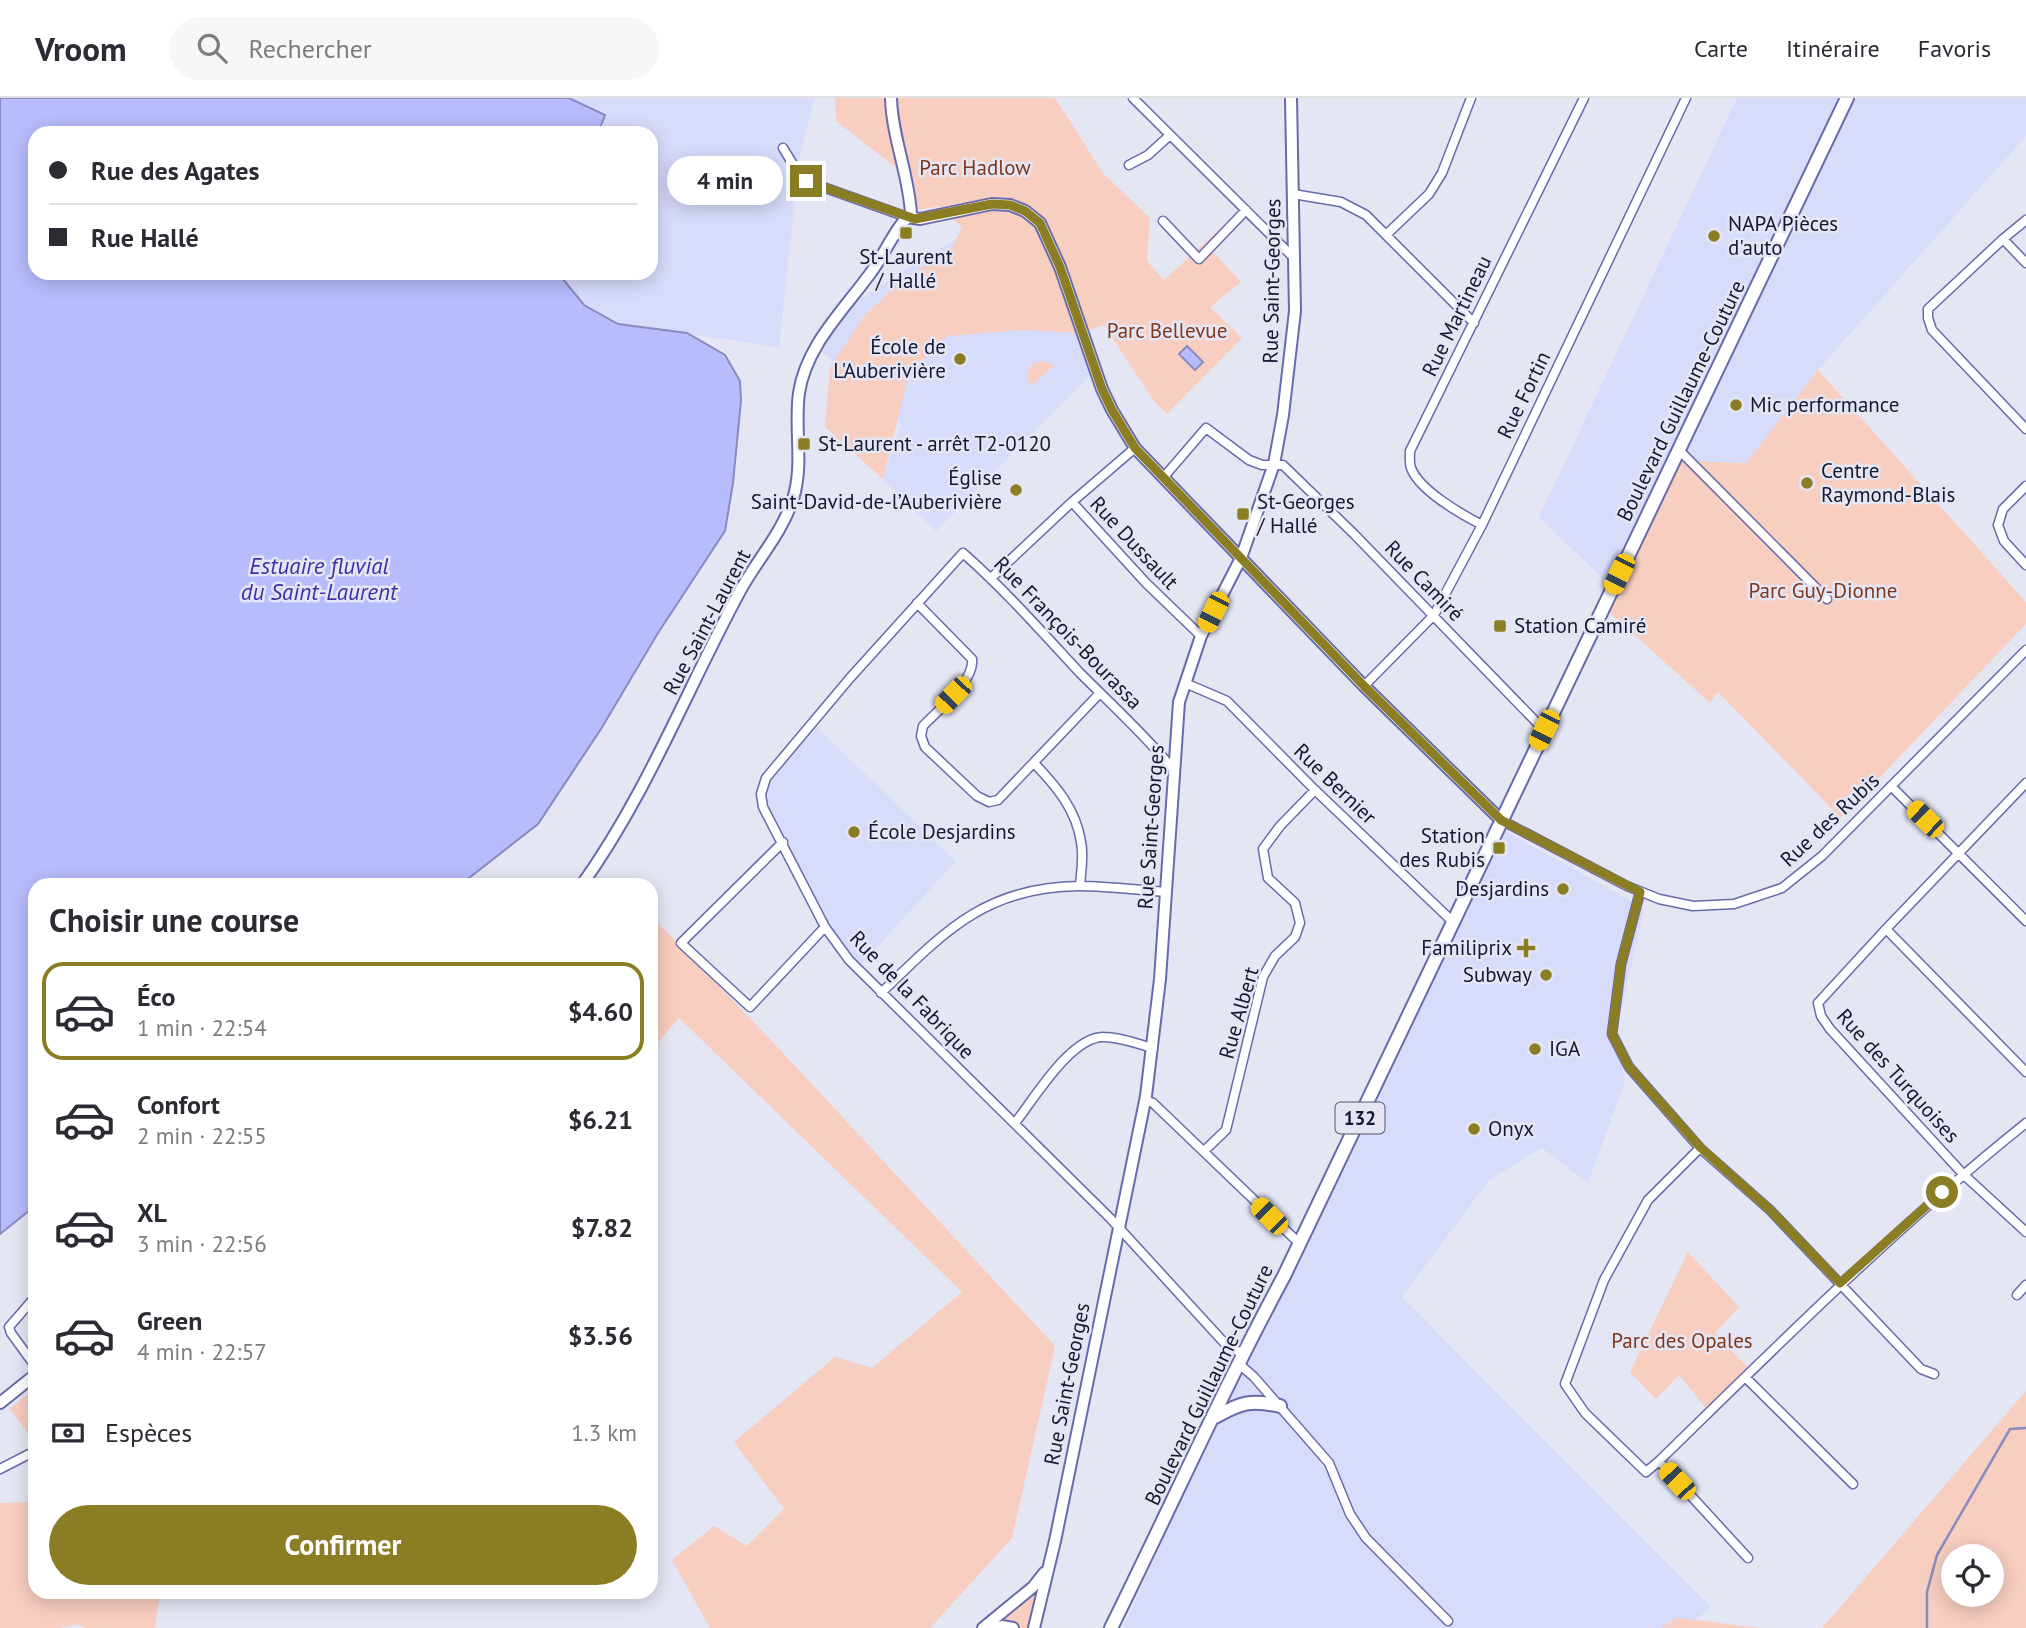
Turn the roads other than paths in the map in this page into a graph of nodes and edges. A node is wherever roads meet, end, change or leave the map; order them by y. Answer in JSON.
{"nodes":[{"id":1,"x":891,"y":98,"type":"edge"},
{"id":2,"x":1133,"y":98,"type":"edge"},
{"id":3,"x":1291,"y":98,"type":"edge"},
{"id":4,"x":1471,"y":98,"type":"edge"},
{"id":5,"x":1584,"y":98,"type":"edge"},
{"id":6,"x":1686,"y":98,"type":"edge"},
{"id":7,"x":1847,"y":98,"type":"edge"},
{"id":8,"x":1170,"y":135,"type":"junction"},
{"id":9,"x":783,"y":148,"type":"dead end"},
{"id":10,"x":1129,"y":165,"type":"dead end"},
{"id":11,"x":1293,"y":194,"type":"junction"},
{"id":12,"x":1246,"y":210,"type":"junction"},
{"id":13,"x":907,"y":217,"type":"junction"},
{"id":14,"x":2026,"y":220,"type":"edge"},
{"id":15,"x":1163,"y":221,"type":"dead end"},
{"id":16,"x":1387,"y":234,"type":"junction"},
{"id":17,"x":2003,"y":239,"type":"junction"},
{"id":18,"x":1295,"y":259,"type":"junction"},
{"id":19,"x":2026,"y":263,"type":"edge"},
{"id":20,"x":1474,"y":323,"type":"junction"},
{"id":21,"x":2026,"y":429,"type":"edge"},
{"id":22,"x":1135,"y":448,"type":"junction"},
{"id":23,"x":1679,"y":450,"type":"junction"},
{"id":24,"x":1274,"y":464,"type":"junction"},
{"id":25,"x":1163,"y":478,"type":"junction"},
{"id":26,"x":2026,"y":486,"type":"edge"},
{"id":27,"x":1072,"y":502,"type":"junction"},
{"id":28,"x":1482,"y":524,"type":"junction"},
{"id":29,"x":963,"y":554,"type":"joint"},
{"id":30,"x":1241,"y":558,"type":"junction"},
{"id":31,"x":2026,"y":565,"type":"edge"},
{"id":32,"x":991,"y":578,"type":"junction"},
{"id":33,"x":1827,"y":599,"type":"dead end"},
{"id":34,"x":917,"y":603,"type":"junction"},
{"id":35,"x":1434,"y":615,"type":"junction"},
{"id":36,"x":1201,"y":636,"type":"junction"},
{"id":37,"x":2026,"y":650,"type":"edge"},
{"id":38,"x":1185,"y":683,"type":"junction"},
{"id":39,"x":1364,"y":686,"type":"junction"},
{"id":40,"x":1100,"y":693,"type":"junction"},
{"id":41,"x":1544,"y":730,"type":"junction"},
{"id":42,"x":1034,"y":763,"type":"junction"},
{"id":43,"x":1174,"y":770,"type":"junction"},
{"id":44,"x":2026,"y":783,"type":"edge"},
{"id":45,"x":1891,"y":786,"type":"junction"},
{"id":46,"x":1315,"y":790,"type":"junction"},
{"id":47,"x":1501,"y":820,"type":"junction"},
{"id":48,"x":783,"y":842,"type":"junction"},
{"id":49,"x":1959,"y":853,"type":"junction"},
{"id":50,"x":587,"y":878,"type":"edge"},
{"id":51,"x":1080,"y":886,"type":"junction"},
{"id":52,"x":1166,"y":892,"type":"junction"},
{"id":53,"x":1640,"y":892,"type":"junction"},
{"id":54,"x":2026,"y":921,"type":"edge"},
{"id":55,"x":1453,"y":922,"type":"junction"},
{"id":56,"x":825,"y":927,"type":"junction"},
{"id":57,"x":1886,"y":929,"type":"junction"},
{"id":58,"x":881,"y":993,"type":"junction"},
{"id":59,"x":1153,"y":1048,"type":"junction"},
{"id":60,"x":2026,"y":1072,"type":"edge"},
{"id":61,"x":1145,"y":1100,"type":"junction"},
{"id":62,"x":1015,"y":1123,"type":"junction"},
{"id":63,"x":2026,"y":1123,"type":"edge"},
{"id":64,"x":1700,"y":1147,"type":"junction"},
{"id":65,"x":1204,"y":1151,"type":"junction"},
{"id":66,"x":1963,"y":1174,"type":"junction"},
{"id":67,"x":1119,"y":1228,"type":"junction"},
{"id":68,"x":2026,"y":1232,"type":"edge"},
{"id":69,"x":1300,"y":1244,"type":"junction"},
{"id":70,"x":1840,"y":1283,"type":"junction"},
{"id":71,"x":2026,"y":1285,"type":"edge"},
{"id":72,"x":2017,"y":1295,"type":"dead end"},
{"id":73,"x":28,"y":1305,"type":"edge"},
{"id":74,"x":28,"y":1356,"type":"edge"},
{"id":75,"x":1240,"y":1358,"type":"junction"},
{"id":76,"x":1934,"y":1374,"type":"dead end"},
{"id":77,"x":1745,"y":1377,"type":"junction"},
{"id":78,"x":28,"y":1381,"type":"edge"},
{"id":79,"x":0,"y":1403,"type":"edge"},
{"id":80,"x":1280,"y":1406,"type":"junction"},
{"id":81,"x":1215,"y":1417,"type":"junction"},
{"id":82,"x":28,"y":1455,"type":"edge"},
{"id":83,"x":1659,"y":1461,"type":"junction"},
{"id":84,"x":0,"y":1469,"type":"edge"},
{"id":85,"x":1853,"y":1484,"type":"dead end"},
{"id":86,"x":1748,"y":1558,"type":"dead end"},
{"id":87,"x":1048,"y":1568,"type":"junction"},
{"id":88,"x":1448,"y":1621,"type":"dead end"},
{"id":89,"x":983,"y":1628,"type":"edge"},
{"id":90,"x":994,"y":1628,"type":"edge"},
{"id":91,"x":1013,"y":1628,"type":"edge"},
{"id":92,"x":1034,"y":1628,"type":"edge"},
{"id":93,"x":1111,"y":1628,"type":"edge"}],
"edges":[{"from":1,"to":13,"type":"street"},
{"from":2,"to":8,"type":"street"},
{"from":3,"to":11,"type":"street","name":"Rue Saint-Georges"},
{"from":4,"to":16,"type":"street"},
{"from":5,"to":20,"type":"street","name":"Rue Martineau"},
{"from":6,"to":28,"type":"street","name":"Rue Fortin"},
{"from":7,"to":23,"type":"main road","name":"Boulevard Guillaume-Couture","number":"132"},
{"from":8,"to":10,"type":"street"},
{"from":8,"to":12,"type":"street"},
{"from":9,"to":13,"type":"street"},
{"from":11,"to":16,"type":"street"},
{"from":11,"to":18,"type":"street","name":"Rue Saint-Georges"},
{"from":12,"to":15,"type":"street"},
{"from":12,"to":18,"type":"street"},
{"from":13,"to":22,"type":"street"},
{"from":13,"to":50,"type":"street","name":"Rue Saint-Laurent"},
{"from":14,"to":17,"type":"street"},
{"from":16,"to":20,"type":"street"},
{"from":17,"to":19,"type":"street"},
{"from":17,"to":21,"type":"street"},
{"from":18,"to":24,"type":"street","name":"Rue Saint-Georges"},
{"from":20,"to":28,"type":"street","name":"Rue Martineau"},
{"from":22,"to":25,"type":"street"},
{"from":22,"to":27,"type":"street"},
{"from":23,"to":33,"type":"street"},
{"from":23,"to":41,"type":"main road","name":"Boulevard Guillaume-Couture","number":"132"},
{"from":24,"to":25,"type":"street","name":"Rue Camiré"},
{"from":24,"to":30,"type":"street","name":"Rue Saint-Georges"},
{"from":24,"to":35,"type":"street","name":"Rue Camiré"},
{"from":25,"to":30,"type":"street"},
{"from":26,"to":31,"type":"street"},
{"from":27,"to":32,"type":"street"},
{"from":27,"to":36,"type":"street","name":"Rue Dussault"},
{"from":28,"to":35,"type":"street","name":"Rue Fortin"},
{"from":29,"to":32,"type":"street","name":"Rue François-Bourassa"},
{"from":29,"to":34,"type":"street","name":"Rue de la Fabrique"},
{"from":30,"to":36,"type":"street","name":"Rue Saint-Georges"},
{"from":30,"to":39,"type":"street"},
{"from":32,"to":40,"type":"street","name":"Rue François-Bourassa"},
{"from":34,"to":42,"type":"street"},
{"from":34,"to":48,"type":"street","name":"Rue de la Fabrique"},
{"from":35,"to":39,"type":"street","name":"Rue Fortin"},
{"from":35,"to":41,"type":"street","name":"Rue Camiré"},
{"from":36,"to":38,"type":"street","name":"Rue Saint-Georges"},
{"from":37,"to":45,"type":"street","name":"Rue des Rubis"},
{"from":38,"to":43,"type":"street","name":"Rue Saint-Georges"},
{"from":38,"to":46,"type":"street","name":"Rue Bernier"},
{"from":39,"to":47,"type":"street"},
{"from":40,"to":42,"type":"street"},
{"from":40,"to":43,"type":"street","name":"Rue François-Bourassa"},
{"from":41,"to":47,"type":"main road","name":"Boulevard Guillaume-Couture","number":"132"},
{"from":42,"to":51,"type":"street"},
{"from":43,"to":52,"type":"street","name":"Rue Saint-Georges"},
{"from":44,"to":49,"type":"street","name":"Rue des Turquoises"},
{"from":45,"to":49,"type":"street"},
{"from":45,"to":53,"type":"street","name":"Rue des Rubis"},
{"from":46,"to":55,"type":"street","name":"Rue Bernier"},
{"from":46,"to":65,"type":"street","name":"Rue Albert"},
{"from":47,"to":53,"type":"street","name":"Rue des Rubis"},
{"from":47,"to":55,"type":"main road","name":"Boulevard Guillaume-Couture","number":"132"},
{"from":48,"to":56,"type":"street","name":"Rue de la Fabrique"},
{"from":48,"to":56,"type":"street"},
{"from":49,"to":54,"type":"street"},
{"from":49,"to":57,"type":"street","name":"Rue des Turquoises"},
{"from":51,"to":52,"type":"street"},
{"from":51,"to":58,"type":"street"},
{"from":52,"to":59,"type":"street","name":"Rue Saint-Georges"},
{"from":53,"to":64,"type":"street"},
{"from":55,"to":69,"type":"main road","name":"Boulevard Guillaume-Couture","number":"132"},
{"from":56,"to":58,"type":"street","name":"Rue de la Fabrique"},
{"from":57,"to":60,"type":"street"},
{"from":57,"to":66,"type":"street","name":"Rue des Turquoises"},
{"from":58,"to":62,"type":"street","name":"Rue de la Fabrique"},
{"from":59,"to":61,"type":"street","name":"Rue Saint-Georges"},
{"from":59,"to":62,"type":"street"},
{"from":61,"to":65,"type":"street"},
{"from":61,"to":67,"type":"street","name":"Rue Saint-Georges"},
{"from":62,"to":67,"type":"street","name":"Rue de la Fabrique"},
{"from":63,"to":66,"type":"street"},
{"from":64,"to":70,"type":"street"},
{"from":64,"to":83,"type":"street"},
{"from":65,"to":69,"type":"street"},
{"from":66,"to":68,"type":"street","name":"Rue des Turquoises"},
{"from":66,"to":70,"type":"street"},
{"from":67,"to":75,"type":"street","name":"Rue de la Fabrique"},
{"from":67,"to":87,"type":"street","name":"Rue Saint-Georges"},
{"from":69,"to":75,"type":"main road","name":"Boulevard Guillaume-Couture","number":"132"},
{"from":70,"to":76,"type":"street"},
{"from":70,"to":77,"type":"street"},
{"from":71,"to":72,"type":"street"},
{"from":73,"to":74,"type":"street"},
{"from":75,"to":80,"type":"street","name":"Rue de la Fabrique"},
{"from":75,"to":81,"type":"main road","name":"Boulevard Guillaume-Couture","number":"132"},
{"from":77,"to":83,"type":"street"},
{"from":77,"to":85,"type":"street"},
{"from":78,"to":79,"type":"street"},
{"from":80,"to":81,"type":"main road"},
{"from":80,"to":88,"type":"street","name":"Rue de la Fabrique"},
{"from":81,"to":93,"type":"main road","name":"Boulevard Guillaume-Couture","number":"132"},
{"from":82,"to":84,"type":"street"},
{"from":83,"to":86,"type":"street"},
{"from":87,"to":89,"type":"street"},
{"from":87,"to":92,"type":"street","name":"Rue Saint-Georges"},
{"from":90,"to":91,"type":"street"}]}
